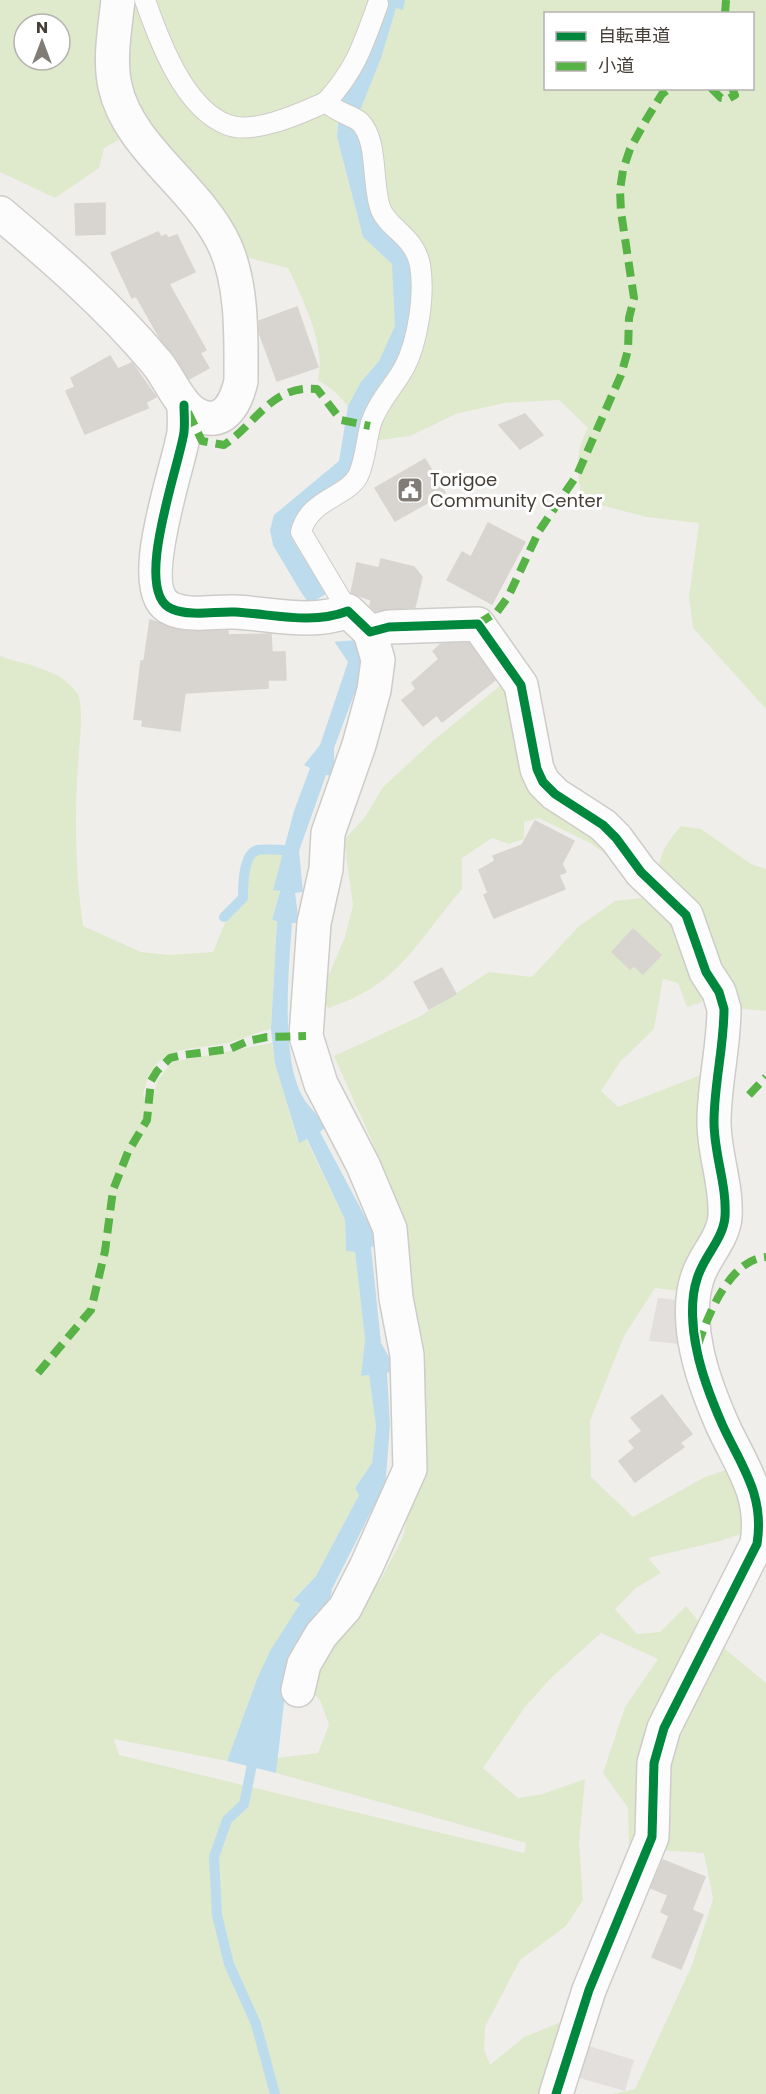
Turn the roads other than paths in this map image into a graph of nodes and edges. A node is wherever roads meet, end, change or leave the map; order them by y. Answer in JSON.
{"nodes":[{"id":1,"x":118,"y":0,"type":"edge"},
{"id":2,"x":145,"y":0,"type":"edge"},
{"id":3,"x":378,"y":4,"type":"dead end"},
{"id":4,"x":331,"y":107,"type":"junction"},
{"id":5,"x":0,"y":213,"type":"edge"},
{"id":6,"x":184,"y":405,"type":"junction"},
{"id":7,"x":344,"y":619,"type":"junction"},
{"id":8,"x":298,"y":1690,"type":"dead end"},
{"id":9,"x":556,"y":2094,"type":"edge"}],
"edges":[{"from":1,"to":6,"type":"street"},
{"from":2,"to":4,"type":"lane"},
{"from":3,"to":4,"type":"lane"},
{"from":4,"to":7,"type":"lane"},
{"from":5,"to":6,"type":"street"},
{"from":6,"to":7,"type":"street"},
{"from":7,"to":8,"type":"street"},
{"from":7,"to":9,"type":"street"}]}
